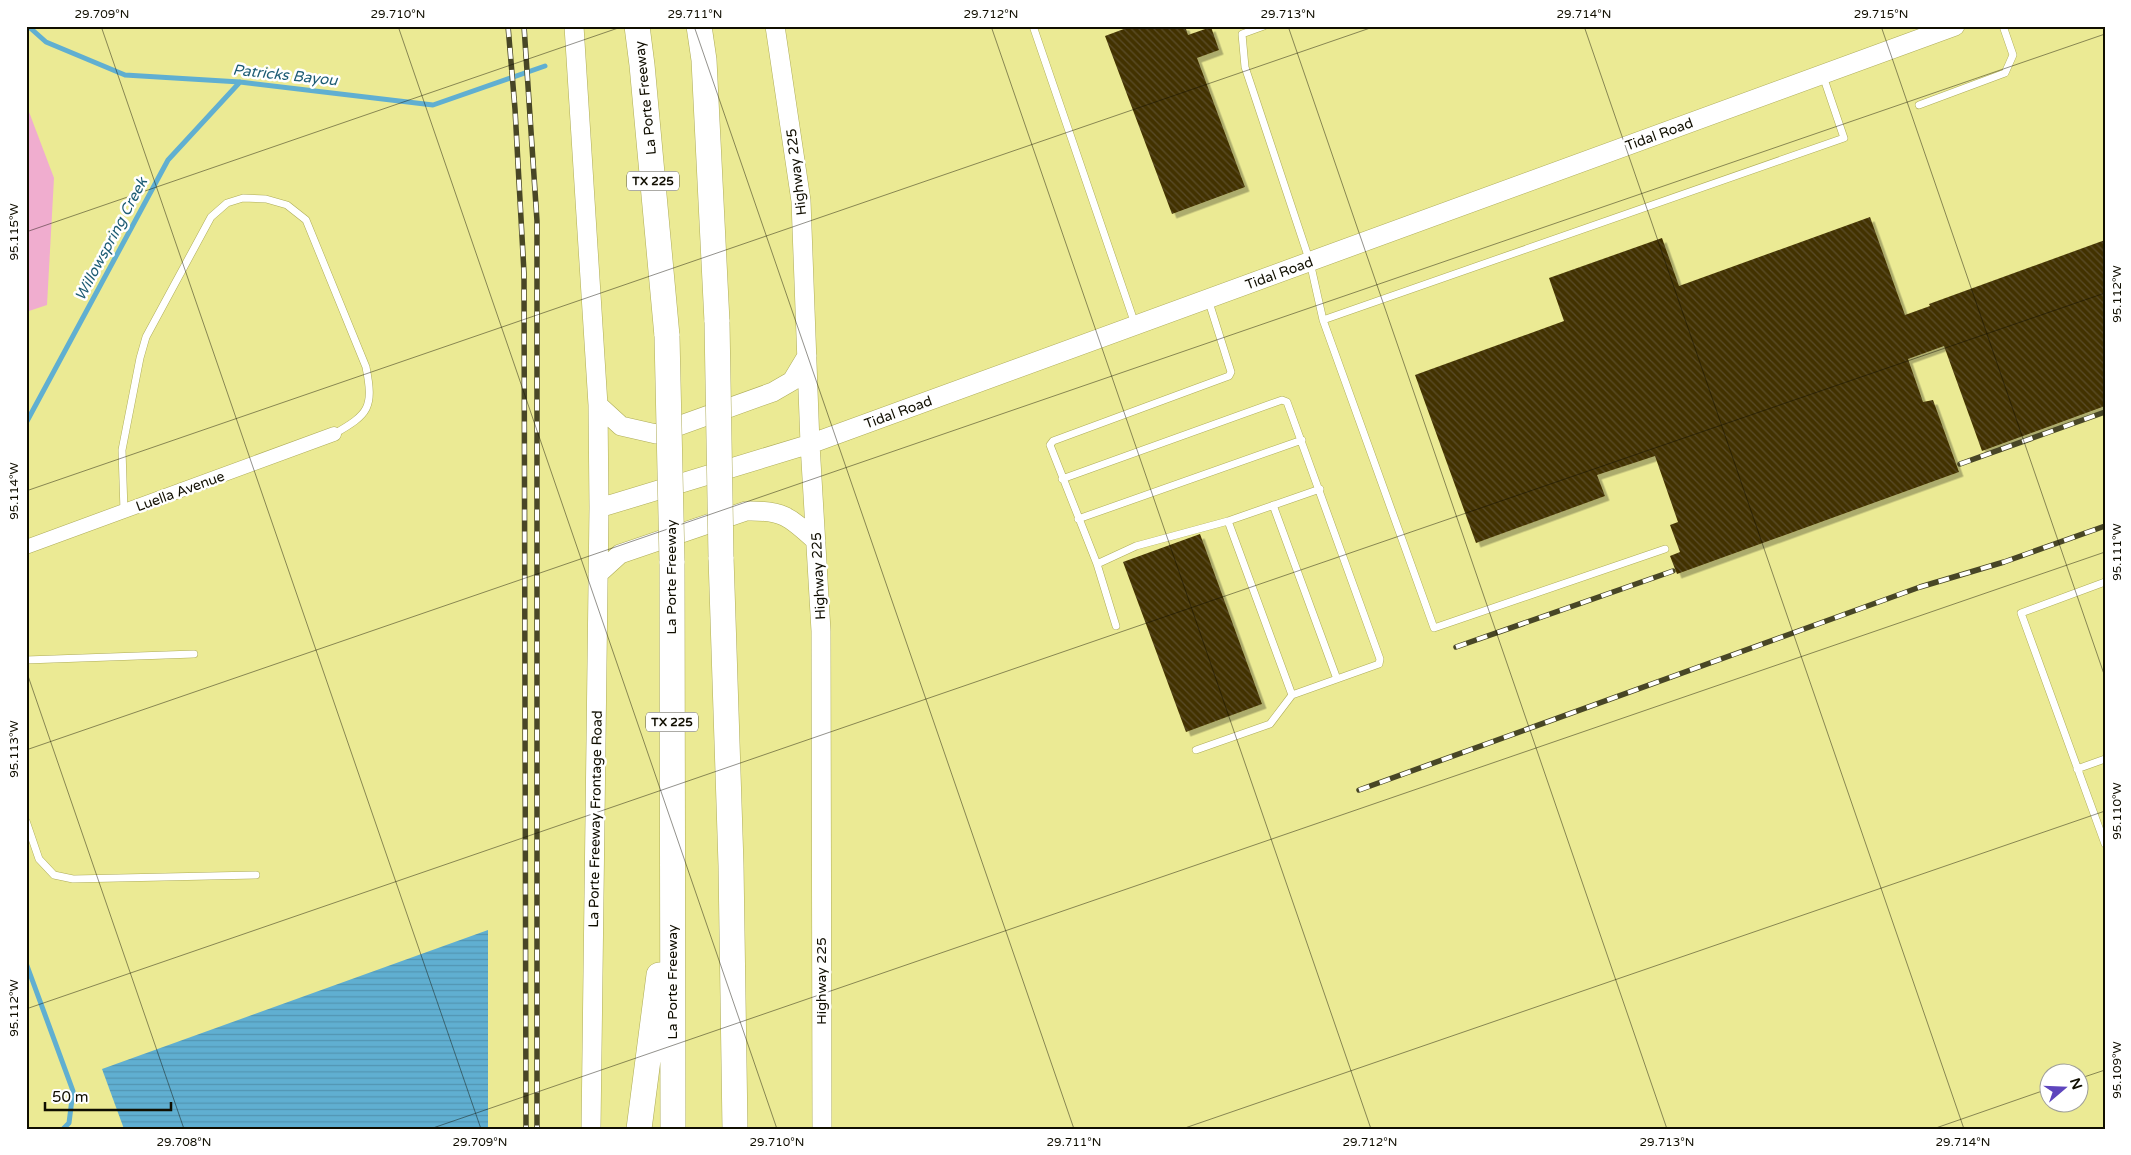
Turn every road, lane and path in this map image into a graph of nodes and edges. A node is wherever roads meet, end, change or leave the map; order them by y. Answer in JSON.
{"nodes":[{"id":1,"x":574,"y":26,"type":"edge"},
{"id":2,"x":637,"y":26,"type":"edge"},
{"id":3,"x":699,"y":26,"type":"edge"},
{"id":4,"x":775,"y":26,"type":"edge"},
{"id":5,"x":1033,"y":26,"type":"edge"},
{"id":6,"x":1264,"y":26,"type":"edge"},
{"id":7,"x":1955,"y":26,"type":"edge"},
{"id":8,"x":2003,"y":26,"type":"edge"},
{"id":9,"x":1243,"y":30,"type":"edge"},
{"id":10,"x":1822,"y":75,"type":"junction"},
{"id":11,"x":1919,"y":105,"type":"dead end"},
{"id":12,"x":1310,"y":262,"type":"junction"},
{"id":13,"x":1208,"y":299,"type":"junction"},
{"id":14,"x":1323,"y":320,"type":"junction"},
{"id":15,"x":1135,"y":326,"type":"junction"},
{"id":16,"x":808,"y":356,"type":"junction"},
{"id":17,"x":598,"y":405,"type":"junction"},
{"id":18,"x":334,"y":434,"type":"joint"},
{"id":19,"x":1302,"y":440,"type":"junction"},
{"id":20,"x":810,"y":444,"type":"junction"},
{"id":21,"x":1062,"y":479,"type":"junction"},
{"id":22,"x":1320,"y":489,"type":"junction"},
{"id":23,"x":1273,"y":505,"type":"junction"},
{"id":24,"x":599,"y":508,"type":"junction"},
{"id":25,"x":124,"y":511,"type":"junction"},
{"id":26,"x":1078,"y":519,"type":"junction"},
{"id":27,"x":1228,"y":521,"type":"junction"},
{"id":28,"x":816,"y":541,"type":"junction"},
{"id":29,"x":26,"y":547,"type":"edge"},
{"id":30,"x":1665,"y":549,"type":"dead end"},
{"id":31,"x":1097,"y":564,"type":"junction"},
{"id":32,"x":598,"y":574,"type":"junction"},
{"id":33,"x":2105,"y":582,"type":"edge"},
{"id":34,"x":1116,"y":626,"type":"dead end"},
{"id":35,"x":194,"y":654,"type":"dead end"},
{"id":36,"x":26,"y":660,"type":"edge"},
{"id":37,"x":1336,"y":679,"type":"junction"},
{"id":38,"x":1292,"y":695,"type":"junction"},
{"id":39,"x":1196,"y":750,"type":"dead end"},
{"id":40,"x":2105,"y":759,"type":"edge"},
{"id":41,"x":2077,"y":769,"type":"junction"},
{"id":42,"x":26,"y":821,"type":"edge"},
{"id":43,"x":2105,"y":844,"type":"edge"},
{"id":44,"x":731,"y":865,"type":"junction"},
{"id":45,"x":256,"y":875,"type":"dead end"},
{"id":46,"x":671,"y":884,"type":"junction"},
{"id":47,"x":591,"y":1129,"type":"edge"},
{"id":48,"x":639,"y":1129,"type":"edge"},
{"id":49,"x":673,"y":1129,"type":"edge"},
{"id":50,"x":736,"y":1129,"type":"edge"},
{"id":51,"x":750,"y":1129,"type":"edge"},
{"id":52,"x":822,"y":1129,"type":"edge"}],
"edges":[{"from":1,"to":17,"type":"main road"},
{"from":2,"to":46,"type":"highway","name":"La Porte Freeway","number":"TX 225","bridge":true},
{"from":3,"to":44,"type":"highway","bridge":true},
{"from":4,"to":16,"type":"main road","name":"Highway 225"},
{"from":5,"to":15,"type":"lane"},
{"from":6,"to":9,"type":"lane"},
{"from":7,"to":10,"type":"main road","name":"Tidal Road"},
{"from":8,"to":11,"type":"lane"},
{"from":9,"to":12,"type":"lane"},
{"from":10,"to":12,"type":"main road","name":"Tidal Road"},
{"from":10,"to":14,"type":"lane"},
{"from":12,"to":13,"type":"main road","name":"Tidal Road"},
{"from":12,"to":14,"type":"lane"},
{"from":13,"to":15,"type":"main road","name":"Tidal Road"},
{"from":13,"to":21,"type":"lane"},
{"from":14,"to":30,"type":"lane"},
{"from":15,"to":20,"type":"main road","name":"Tidal Road"},
{"from":16,"to":17,"type":"main road"},
{"from":16,"to":20,"type":"main road","name":"Highway 225"},
{"from":17,"to":24,"type":"main road"},
{"from":18,"to":25,"type":"street","name":"Luella Avenue"},
{"from":18,"to":25,"type":"lane"},
{"from":19,"to":21,"type":"lane"},
{"from":19,"to":22,"type":"lane"},
{"from":19,"to":26,"type":"lane"},
{"from":20,"to":24,"type":"main road","name":"Tidal Road"},
{"from":20,"to":28,"type":"main road","name":"Highway 225"},
{"from":21,"to":26,"type":"lane"},
{"from":22,"to":23,"type":"lane"},
{"from":22,"to":37,"type":"lane"},
{"from":23,"to":27,"type":"lane"},
{"from":23,"to":37,"type":"lane"},
{"from":24,"to":32,"type":"main road","name":"La Porte Freeway Frontage Road"},
{"from":25,"to":29,"type":"street","name":"Luella Avenue"},
{"from":26,"to":31,"type":"lane"},
{"from":27,"to":31,"type":"lane"},
{"from":27,"to":38,"type":"lane"},
{"from":28,"to":32,"type":"main road"},
{"from":28,"to":52,"type":"main road","name":"Highway 225"},
{"from":31,"to":34,"type":"lane"},
{"from":32,"to":47,"type":"main road","name":"La Porte Freeway Frontage Road"},
{"from":33,"to":41,"type":"lane"},
{"from":35,"to":36,"type":"lane"},
{"from":37,"to":38,"type":"lane"},
{"from":38,"to":39,"type":"lane"},
{"from":40,"to":41,"type":"lane"},
{"from":41,"to":43,"type":"lane"},
{"from":42,"to":45,"type":"lane"},
{"from":44,"to":50,"type":"highway"},
{"from":44,"to":51,"type":"highway"},
{"from":46,"to":48,"type":"highway"},
{"from":46,"to":49,"type":"highway","name":"La Porte Freeway","number":"TX 225"}]}
